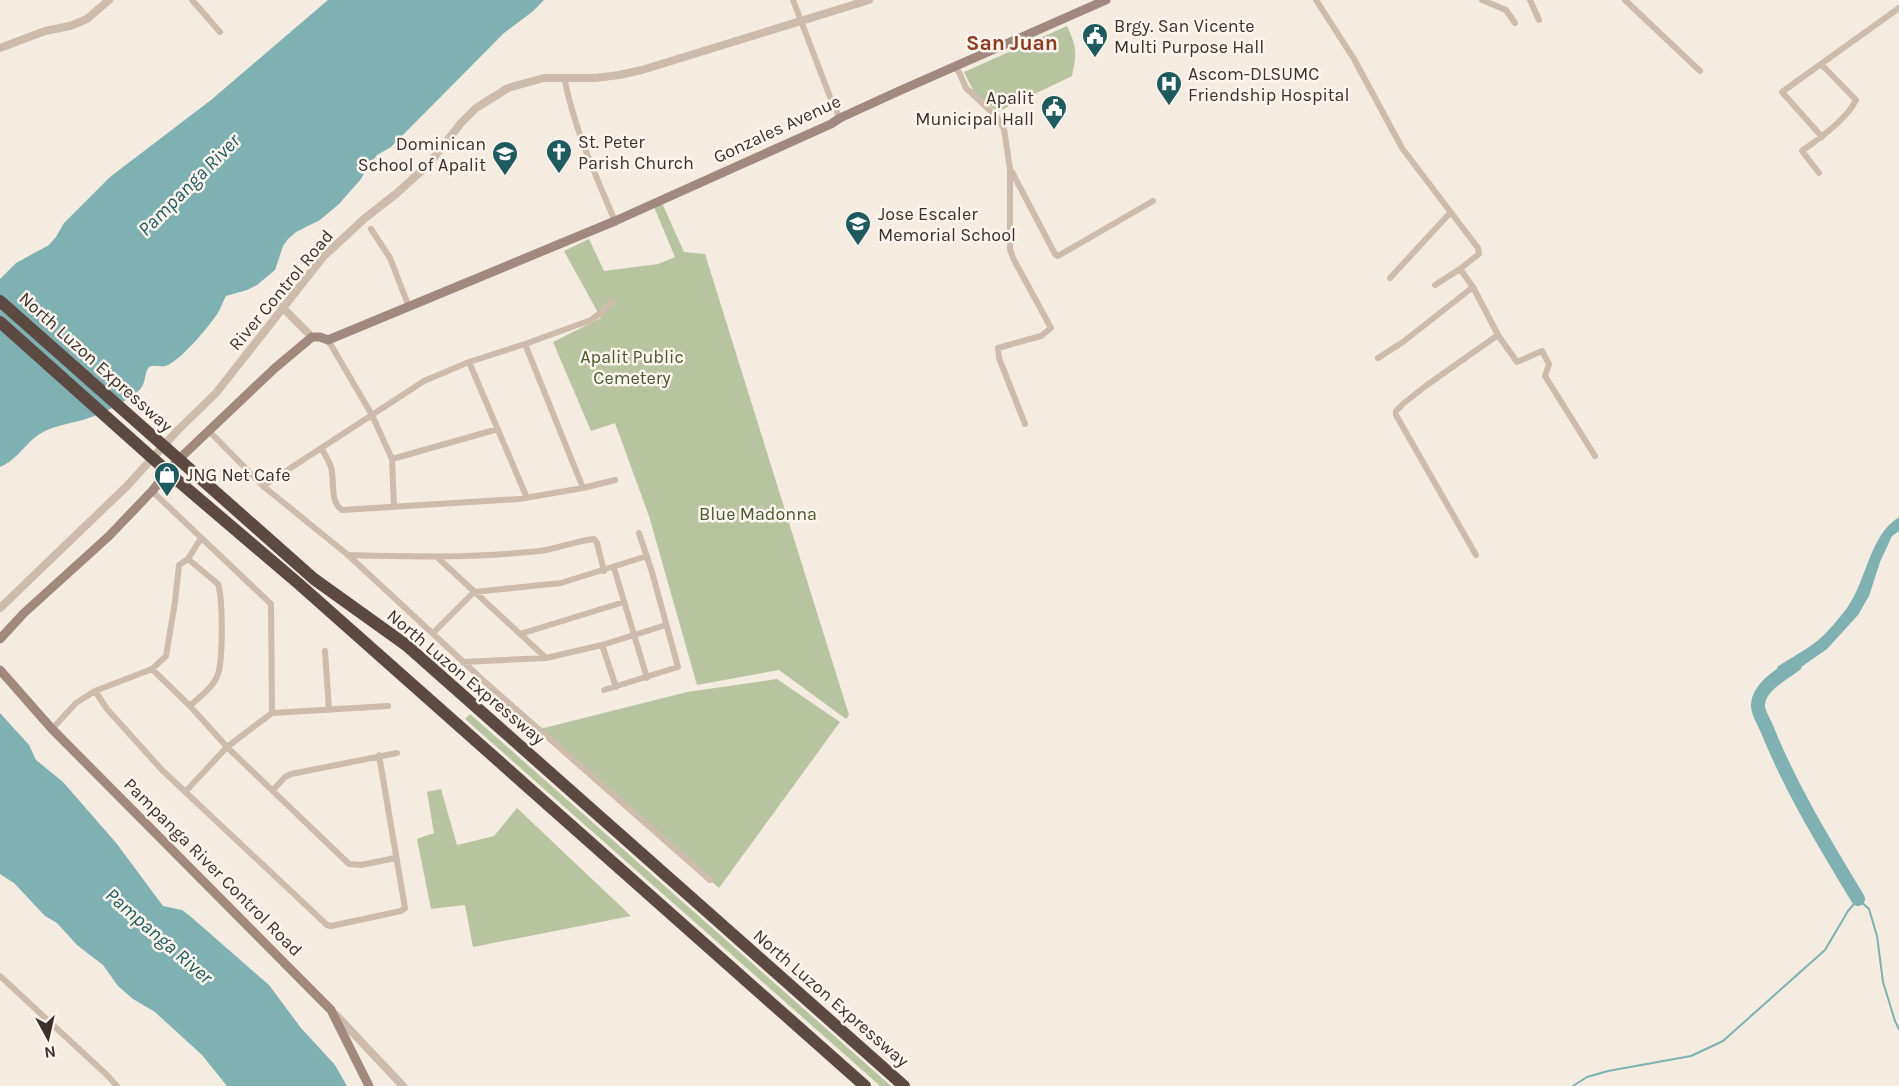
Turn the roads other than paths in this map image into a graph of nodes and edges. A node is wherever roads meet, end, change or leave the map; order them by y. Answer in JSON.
{"nodes":[{"id":1,"x":109,"y":0,"type":"edge"},
{"id":2,"x":192,"y":0,"type":"edge"},
{"id":3,"x":793,"y":0,"type":"edge"},
{"id":4,"x":870,"y":0,"type":"edge"},
{"id":5,"x":1106,"y":0,"type":"edge"},
{"id":6,"x":1316,"y":0,"type":"edge"},
{"id":7,"x":1482,"y":0,"type":"edge"},
{"id":8,"x":1530,"y":0,"type":"edge"},
{"id":9,"x":1625,"y":0,"type":"edge"},
{"id":10,"x":1899,"y":9,"type":"edge"},
{"id":11,"x":1539,"y":20,"type":"dead end"},
{"id":12,"x":801,"y":22,"type":"junction"},
{"id":13,"x":1515,"y":23,"type":"dead end"},
{"id":14,"x":220,"y":32,"type":"dead end"},
{"id":15,"x":0,"y":48,"type":"edge"},
{"id":16,"x":1821,"y":64,"type":"junction"},
{"id":17,"x":954,"y":67,"type":"junction"},
{"id":18,"x":1700,"y":71,"type":"dead end"},
{"id":19,"x":564,"y":77,"type":"junction"},
{"id":20,"x":840,"y":118,"type":"junction"},
{"id":21,"x":1822,"y":137,"type":"junction"},
{"id":22,"x":1010,"y":169,"type":"junction"},
{"id":23,"x":1820,"y":173,"type":"dead end"},
{"id":24,"x":1153,"y":201,"type":"dead end"},
{"id":25,"x":1450,"y":213,"type":"junction"},
{"id":26,"x":615,"y":221,"type":"junction"},
{"id":27,"x":371,"y":229,"type":"dead end"},
{"id":28,"x":1460,"y":269,"type":"junction"},
{"id":29,"x":1390,"y":278,"type":"dead end"},
{"id":30,"x":1435,"y":285,"type":"dead end"},
{"id":31,"x":1473,"y":287,"type":"junction"},
{"id":32,"x":0,"y":301,"type":"edge"},
{"id":33,"x":612,"y":301,"type":"dead end"},
{"id":34,"x":282,"y":307,"type":"junction"},
{"id":35,"x":409,"y":308,"type":"junction"},
{"id":36,"x":0,"y":322,"type":"edge"},
{"id":37,"x":1498,"y":335,"type":"junction"},
{"id":38,"x":312,"y":337,"type":"junction"},
{"id":39,"x":328,"y":340,"type":"junction"},
{"id":40,"x":525,"y":344,"type":"junction"},
{"id":41,"x":1378,"y":358,"type":"dead end"},
{"id":42,"x":469,"y":362,"type":"junction"},
{"id":43,"x":372,"y":416,"type":"junction"},
{"id":44,"x":1025,"y":424,"type":"dead end"},
{"id":45,"x":498,"y":429,"type":"junction"},
{"id":46,"x":208,"y":430,"type":"junction"},
{"id":47,"x":322,"y":449,"type":"junction"},
{"id":48,"x":1595,"y":456,"type":"dead end"},
{"id":49,"x":392,"y":459,"type":"junction"},
{"id":50,"x":615,"y":480,"type":"dead end"},
{"id":51,"x":263,"y":486,"type":"junction"},
{"id":52,"x":583,"y":488,"type":"junction"},
{"id":53,"x":152,"y":491,"type":"junction"},
{"id":54,"x":527,"y":498,"type":"junction"},
{"id":55,"x":394,"y":506,"type":"junction"},
{"id":56,"x":639,"y":533,"type":"dead end"},
{"id":57,"x":201,"y":538,"type":"junction"},
{"id":58,"x":348,"y":555,"type":"junction"},
{"id":59,"x":1476,"y":555,"type":"dead end"},
{"id":60,"x":647,"y":556,"type":"junction"},
{"id":61,"x":438,"y":558,"type":"junction"},
{"id":62,"x":188,"y":559,"type":"junction"},
{"id":63,"x":614,"y":568,"type":"junction"},
{"id":64,"x":604,"y":571,"type":"junction"},
{"id":65,"x":474,"y":592,"type":"junction"},
{"id":66,"x":624,"y":602,"type":"junction"},
{"id":67,"x":0,"y":608,"type":"edge"},
{"id":68,"x":666,"y":625,"type":"junction"},
{"id":69,"x":432,"y":633,"type":"junction"},
{"id":70,"x":520,"y":634,"type":"junction"},
{"id":71,"x":634,"y":635,"type":"junction"},
{"id":72,"x":0,"y":639,"type":"edge"},
{"id":73,"x":602,"y":645,"type":"junction"},
{"id":74,"x":325,"y":651,"type":"dead end"},
{"id":75,"x":546,"y":658,"type":"junction"},
{"id":76,"x":463,"y":662,"type":"junction"},
{"id":77,"x":152,"y":669,"type":"junction"},
{"id":78,"x":0,"y":670,"type":"edge"},
{"id":79,"x":647,"y":678,"type":"junction"},
{"id":80,"x":616,"y":687,"type":"junction"},
{"id":81,"x":604,"y":690,"type":"dead end"},
{"id":82,"x":95,"y":691,"type":"junction"},
{"id":83,"x":190,"y":706,"type":"junction"},
{"id":84,"x":388,"y":706,"type":"dead end"},
{"id":85,"x":329,"y":710,"type":"junction"},
{"id":86,"x":272,"y":713,"type":"junction"},
{"id":87,"x":52,"y":729,"type":"junction"},
{"id":88,"x":227,"y":747,"type":"junction"},
{"id":89,"x":397,"y":753,"type":"dead end"},
{"id":90,"x":380,"y":755,"type":"junction"},
{"id":91,"x":273,"y":790,"type":"junction"},
{"id":92,"x":186,"y":791,"type":"junction"},
{"id":93,"x":396,"y":858,"type":"junction"},
{"id":94,"x":710,"y":880,"type":"dead end"},
{"id":95,"x":0,"y":976,"type":"edge"},
{"id":96,"x":331,"y":1010,"type":"junction"},
{"id":97,"x":117,"y":1086,"type":"edge"},
{"id":98,"x":369,"y":1086,"type":"edge"},
{"id":99,"x":403,"y":1086,"type":"edge"},
{"id":100,"x":865,"y":1086,"type":"edge"},
{"id":101,"x":904,"y":1086,"type":"edge"}],
"edges":[{"from":1,"to":15,"type":"street"},
{"from":2,"to":14,"type":"street"},
{"from":3,"to":12,"type":"street"},
{"from":4,"to":12,"type":"street","name":"River Control Road"},
{"from":5,"to":17,"type":"main road","name":"Gonzales Avenue"},
{"from":6,"to":25,"type":"street"},
{"from":7,"to":13,"type":"street"},
{"from":8,"to":11,"type":"street"},
{"from":9,"to":18,"type":"street"},
{"from":10,"to":16,"type":"street"},
{"from":12,"to":19,"type":"street","name":"River Control Road"},
{"from":12,"to":20,"type":"street"},
{"from":16,"to":21,"type":"street"},
{"from":16,"to":21,"type":"street"},
{"from":17,"to":20,"type":"main road","name":"Gonzales Avenue"},
{"from":17,"to":22,"type":"street"},
{"from":19,"to":26,"type":"street"},
{"from":19,"to":34,"type":"street","name":"River Control Road"},
{"from":20,"to":26,"type":"main road","name":"Gonzales Avenue"},
{"from":21,"to":23,"type":"street"},
{"from":22,"to":24,"type":"street"},
{"from":22,"to":44,"type":"street"},
{"from":25,"to":28,"type":"street"},
{"from":25,"to":29,"type":"street"},
{"from":26,"to":35,"type":"main road","name":"Gonzales Avenue"},
{"from":27,"to":35,"type":"street"},
{"from":28,"to":30,"type":"street"},
{"from":28,"to":31,"type":"street"},
{"from":31,"to":37,"type":"street"},
{"from":31,"to":41,"type":"street"},
{"from":32,"to":101,"type":"highway","name":"North Luzon Expressway"},
{"from":33,"to":40,"type":"street"},
{"from":34,"to":38,"type":"street"},
{"from":34,"to":67,"type":"street","name":"River Control Road"},
{"from":35,"to":39,"type":"main road","name":"Gonzales Avenue"},
{"from":36,"to":100,"type":"highway","name":"North Luzon Expressway"},
{"from":37,"to":48,"type":"street"},
{"from":37,"to":59,"type":"street"},
{"from":38,"to":39,"type":"main road"},
{"from":38,"to":46,"type":"main road"},
{"from":39,"to":43,"type":"street"},
{"from":40,"to":42,"type":"street"},
{"from":40,"to":52,"type":"street"},
{"from":42,"to":43,"type":"street"},
{"from":42,"to":45,"type":"street"},
{"from":43,"to":47,"type":"street"},
{"from":43,"to":49,"type":"street"},
{"from":45,"to":49,"type":"street"},
{"from":45,"to":54,"type":"street"},
{"from":46,"to":51,"type":"street"},
{"from":46,"to":53,"type":"main road"},
{"from":47,"to":51,"type":"street"},
{"from":47,"to":55,"type":"street"},
{"from":49,"to":55,"type":"street"},
{"from":50,"to":52,"type":"street"},
{"from":51,"to":58,"type":"street"},
{"from":52,"to":54,"type":"street"},
{"from":53,"to":57,"type":"street"},
{"from":53,"to":72,"type":"main road"},
{"from":54,"to":55,"type":"street"},
{"from":56,"to":60,"type":"street"},
{"from":57,"to":62,"type":"street"},
{"from":57,"to":86,"type":"street"},
{"from":58,"to":61,"type":"street"},
{"from":58,"to":69,"type":"street"},
{"from":60,"to":63,"type":"street"},
{"from":60,"to":68,"type":"street"},
{"from":61,"to":64,"type":"street"},
{"from":61,"to":65,"type":"street"},
{"from":62,"to":77,"type":"street"},
{"from":62,"to":83,"type":"street"},
{"from":63,"to":64,"type":"street"},
{"from":63,"to":66,"type":"street"},
{"from":64,"to":65,"type":"street"},
{"from":65,"to":69,"type":"street"},
{"from":65,"to":70,"type":"street"},
{"from":66,"to":70,"type":"street"},
{"from":66,"to":71,"type":"street"},
{"from":68,"to":71,"type":"street"},
{"from":68,"to":79,"type":"street"},
{"from":69,"to":76,"type":"street"},
{"from":70,"to":75,"type":"street"},
{"from":71,"to":73,"type":"street"},
{"from":71,"to":79,"type":"street"},
{"from":73,"to":75,"type":"street"},
{"from":73,"to":80,"type":"street"},
{"from":74,"to":85,"type":"street"},
{"from":75,"to":76,"type":"street"},
{"from":76,"to":94,"type":"street"},
{"from":77,"to":82,"type":"street"},
{"from":77,"to":83,"type":"street"},
{"from":78,"to":87,"type":"main road","name":"Pampanga River Control Road"},
{"from":79,"to":80,"type":"street"},
{"from":80,"to":81,"type":"street"},
{"from":82,"to":87,"type":"street"},
{"from":82,"to":92,"type":"street"},
{"from":83,"to":88,"type":"street"},
{"from":84,"to":85,"type":"street"},
{"from":85,"to":86,"type":"street"},
{"from":86,"to":88,"type":"street"},
{"from":87,"to":96,"type":"main road","name":"Pampanga River Control Road"},
{"from":88,"to":91,"type":"street"},
{"from":88,"to":92,"type":"street"},
{"from":89,"to":90,"type":"street"},
{"from":90,"to":91,"type":"street"},
{"from":90,"to":93,"type":"street"},
{"from":91,"to":93,"type":"street"},
{"from":92,"to":93,"type":"street"},
{"from":95,"to":97,"type":"street"},
{"from":96,"to":98,"type":"main road"},
{"from":96,"to":99,"type":"street","name":"Pampanga River Control Road"}]}
